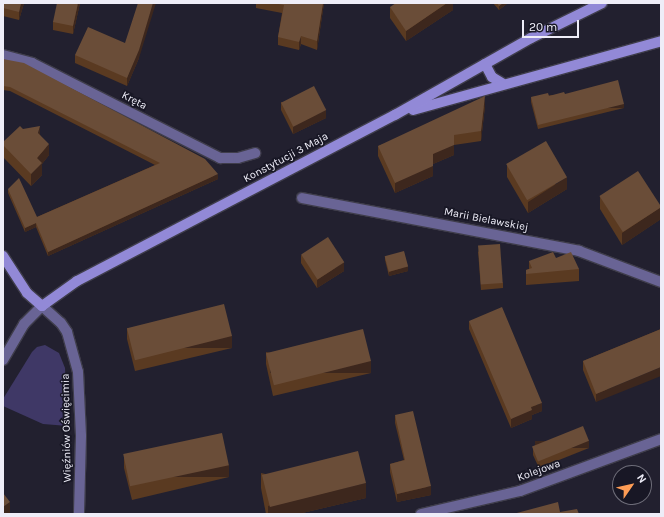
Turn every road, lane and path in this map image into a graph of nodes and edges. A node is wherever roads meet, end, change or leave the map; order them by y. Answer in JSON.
{"nodes":[{"id":1,"x":602,"y":3,"type":"edge"},
{"id":2,"x":661,"y":40,"type":"edge"},
{"id":3,"x":3,"y":55,"type":"edge"},
{"id":4,"x":484,"y":64,"type":"junction"},
{"id":5,"x":502,"y":83,"type":"junction"},
{"id":6,"x":395,"y":115,"type":"junction"},
{"id":7,"x":255,"y":153,"type":"dead end"},
{"id":8,"x":302,"y":198,"type":"dead end"},
{"id":9,"x":3,"y":256,"type":"edge"},
{"id":10,"x":661,"y":282,"type":"edge"},
{"id":11,"x":42,"y":306,"type":"junction"},
{"id":12,"x":3,"y":360,"type":"edge"},
{"id":13,"x":661,"y":439,"type":"edge"},
{"id":14,"x":455,"y":510,"type":"edge"},
{"id":15,"x":79,"y":514,"type":"edge"},
{"id":16,"x":421,"y":514,"type":"edge"}],
"edges":[{"from":1,"to":4,"type":"main road","name":"Konstytucji 3 Maja"},
{"from":2,"to":5,"type":"main road"},
{"from":3,"to":7,"type":"street","name":"Kręta"},
{"from":4,"to":5,"type":"main road"},
{"from":4,"to":6,"type":"main road","name":"Konstytucji 3 Maja"},
{"from":5,"to":6,"type":"main road"},
{"from":6,"to":11,"type":"main road","name":"Konstytucji 3 Maja"},
{"from":8,"to":10,"type":"street","name":"Marii Bielawskiej"},
{"from":9,"to":11,"type":"main road"},
{"from":11,"to":12,"type":"street","name":"Konstytucji 3 Maja"},
{"from":11,"to":15,"type":"street","name":"Więźniów Oświęcimia"},
{"from":13,"to":14,"type":"street","name":"Kolejowa"},
{"from":14,"to":16,"type":"street","name":"Kolejowa"}]}
